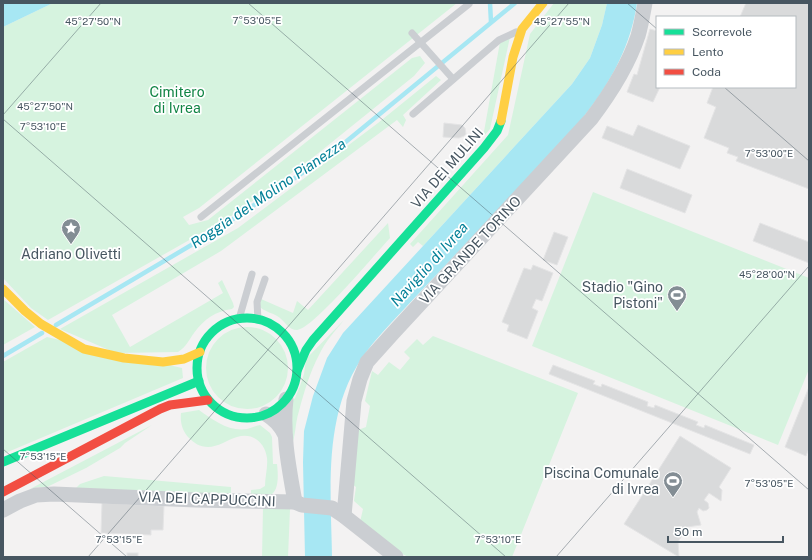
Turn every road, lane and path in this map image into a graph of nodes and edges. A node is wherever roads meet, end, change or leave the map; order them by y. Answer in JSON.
{"nodes":[{"id":1,"x":543,"y":3,"type":"edge"},
{"id":2,"x":645,"y":3,"type":"edge"},
{"id":3,"x":469,"y":4,"type":"edge"},
{"id":4,"x":522,"y":29,"type":"junction"},
{"id":5,"x":412,"y":33,"type":"dead end"},
{"id":6,"x":419,"y":42,"type":"junction"},
{"id":7,"x":451,"y":77,"type":"junction"},
{"id":8,"x":413,"y":114,"type":"dead end"},
{"id":9,"x":201,"y":217,"type":"dead end"},
{"id":10,"x":252,"y":274,"type":"dead end"},
{"id":11,"x":265,"y":279,"type":"dead end"},
{"id":12,"x":3,"y":289,"type":"edge"},
{"id":13,"x":239,"y":319,"type":"junction"},
{"id":14,"x":258,"y":320,"type":"junction"},
{"id":15,"x":325,"y":325,"type":"junction"},
{"id":16,"x":285,"y":336,"type":"junction"},
{"id":17,"x":200,"y":352,"type":"junction"},
{"id":18,"x":297,"y":371,"type":"junction"},
{"id":19,"x":199,"y":381,"type":"junction"},
{"id":20,"x":286,"y":399,"type":"junction"},
{"id":21,"x":208,"y":400,"type":"junction"},
{"id":22,"x":266,"y":414,"type":"junction"},
{"id":23,"x":284,"y":435,"type":"junction"},
{"id":24,"x":3,"y":462,"type":"edge"},
{"id":25,"x":3,"y":492,"type":"edge"},
{"id":26,"x":299,"y":503,"type":"junction"},
{"id":27,"x":3,"y":510,"type":"edge"},
{"id":28,"x":338,"y":512,"type":"junction"},
{"id":29,"x":396,"y":557,"type":"edge"}],
"edges":[{"from":1,"to":4,"type":"street","name":"VIA DEI MULINI"},
{"from":2,"to":28,"type":"street","name":"VIA GRANDE TORINO"},
{"from":3,"to":6,"type":"lane"},
{"from":4,"to":7,"type":"lane"},
{"from":4,"to":15,"type":"street","name":"VIA DEI MULINI"},
{"from":5,"to":6,"type":"lane"},
{"from":6,"to":7,"type":"lane"},
{"from":6,"to":9,"type":"lane"},
{"from":7,"to":8,"type":"lane"},
{"from":10,"to":13,"type":"lane"},
{"from":11,"to":14,"type":"lane"},
{"from":12,"to":17,"type":"street"},
{"from":13,"to":14,"type":"street"},
{"from":13,"to":17,"type":"street"},
{"from":14,"to":16,"type":"street"},
{"from":15,"to":16,"type":"street","name":"VIA DEI MULINI"},
{"from":15,"to":18,"type":"street","name":"VIA DEI MULINI"},
{"from":16,"to":18,"type":"street"},
{"from":17,"to":19,"type":"street"},
{"from":18,"to":20,"type":"street"},
{"from":19,"to":21,"type":"street"},
{"from":19,"to":24,"type":"street"},
{"from":20,"to":22,"type":"street"},
{"from":20,"to":23,"type":"street"},
{"from":21,"to":22,"type":"street"},
{"from":21,"to":25,"type":"street"},
{"from":22,"to":23,"type":"street"},
{"from":23,"to":26,"type":"street"},
{"from":26,"to":27,"type":"street","name":"VIA DEI CAPPUCCINI"},
{"from":26,"to":28,"type":"street","name":"VIA DEI CAPPUCCINI"},
{"from":28,"to":29,"type":"street"}]}
